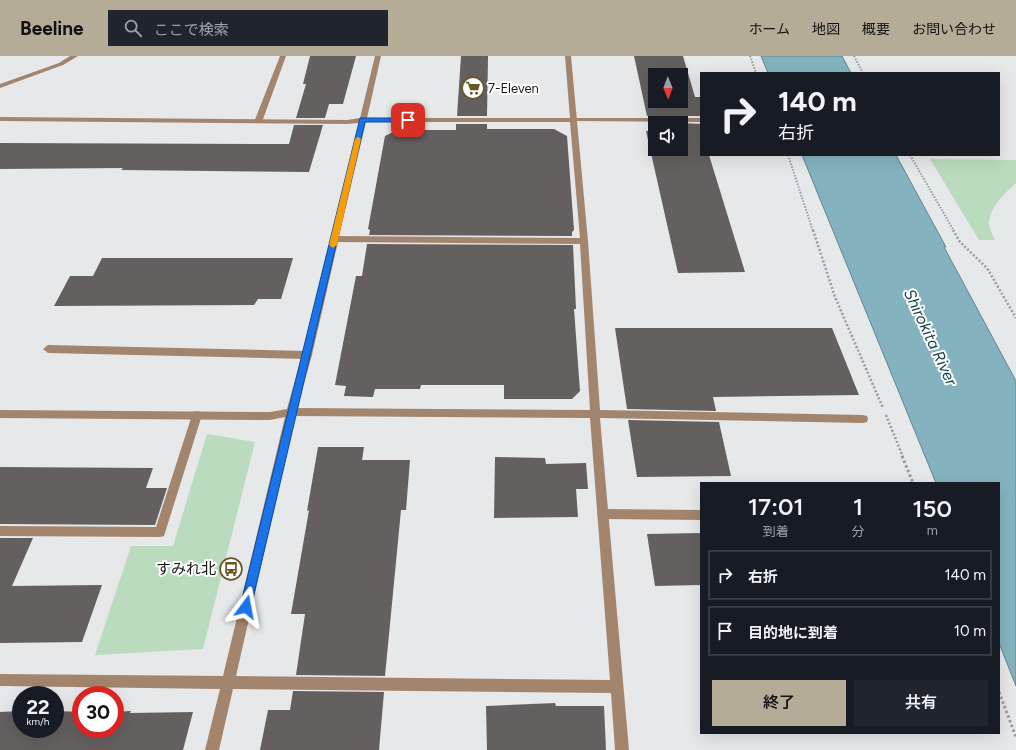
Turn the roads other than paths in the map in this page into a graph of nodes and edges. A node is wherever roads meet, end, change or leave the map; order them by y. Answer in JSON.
{"nodes":[{"id":1,"x":75,"y":56,"type":"edge"},
{"id":2,"x":283,"y":56,"type":"edge"},
{"id":3,"x":378,"y":56,"type":"edge"},
{"id":4,"x":568,"y":56,"type":"edge"},
{"id":5,"x":0,"y":86,"type":"edge"},
{"id":6,"x":0,"y":119,"type":"edge"},
{"id":7,"x":363,"y":120,"type":"junction"},
{"id":8,"x":573,"y":120,"type":"junction"},
{"id":9,"x":700,"y":120,"type":"edge"},
{"id":10,"x":258,"y":122,"type":"junction"},
{"id":11,"x":335,"y":239,"type":"junction"},
{"id":12,"x":584,"y":241,"type":"junction"},
{"id":13,"x":48,"y":350,"type":"dead end"},
{"id":14,"x":307,"y":355,"type":"junction"},
{"id":15,"x":291,"y":412,"type":"junction"},
{"id":16,"x":0,"y":414,"type":"edge"},
{"id":17,"x":595,"y":414,"type":"junction"},
{"id":18,"x":198,"y":415,"type":"junction"},
{"id":19,"x":863,"y":419,"type":"dead end"},
{"id":20,"x":603,"y":514,"type":"junction"},
{"id":21,"x":700,"y":515,"type":"edge"},
{"id":22,"x":0,"y":532,"type":"edge"},
{"id":23,"x":0,"y":680,"type":"edge"},
{"id":24,"x":228,"y":682,"type":"junction"},
{"id":25,"x":617,"y":687,"type":"junction"},
{"id":26,"x":212,"y":750,"type":"edge"},
{"id":27,"x":622,"y":750,"type":"edge"}],
"edges":[{"from":1,"to":5,"type":"street"},
{"from":2,"to":10,"type":"street"},
{"from":3,"to":7,"type":"street"},
{"from":4,"to":8,"type":"street"},
{"from":6,"to":10,"type":"street"},
{"from":7,"to":8,"type":"street"},
{"from":7,"to":10,"type":"street"},
{"from":7,"to":11,"type":"street"},
{"from":8,"to":9,"type":"street"},
{"from":8,"to":12,"type":"street"},
{"from":11,"to":12,"type":"street"},
{"from":11,"to":14,"type":"street"},
{"from":12,"to":17,"type":"street"},
{"from":13,"to":14,"type":"street"},
{"from":14,"to":15,"type":"street"},
{"from":15,"to":17,"type":"street"},
{"from":15,"to":18,"type":"street"},
{"from":15,"to":24,"type":"street"},
{"from":16,"to":18,"type":"street"},
{"from":17,"to":19,"type":"street"},
{"from":17,"to":20,"type":"street"},
{"from":18,"to":22,"type":"street"},
{"from":20,"to":21,"type":"street"},
{"from":20,"to":25,"type":"street"},
{"from":23,"to":24,"type":"street"},
{"from":24,"to":25,"type":"street"},
{"from":24,"to":26,"type":"street"},
{"from":25,"to":27,"type":"street"}]}
